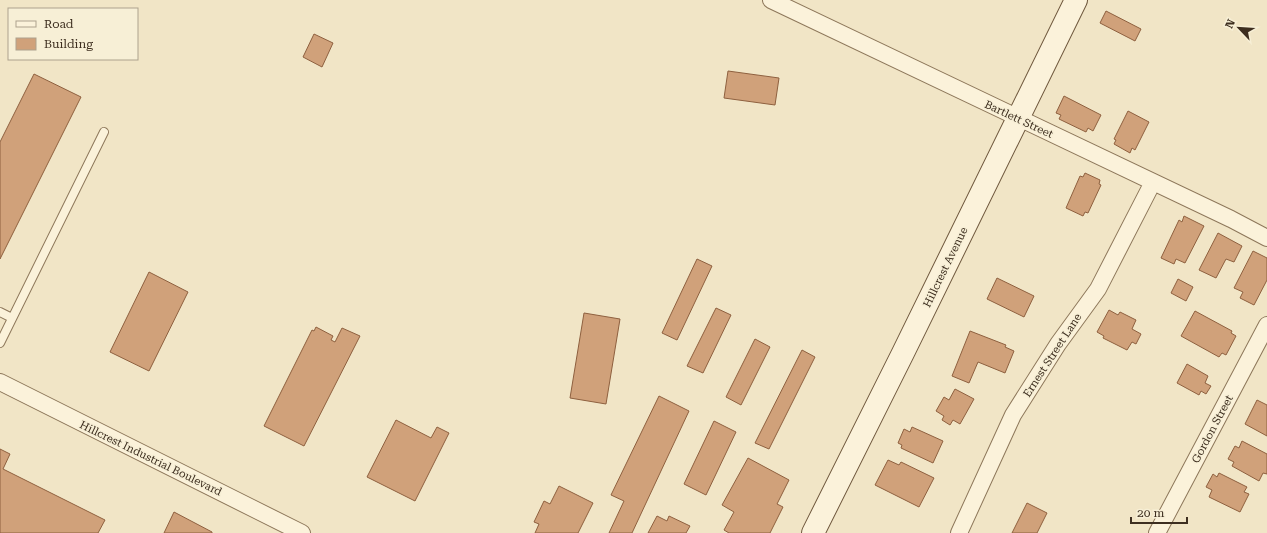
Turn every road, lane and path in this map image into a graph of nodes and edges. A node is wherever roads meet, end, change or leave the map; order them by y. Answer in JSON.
{"nodes":[{"id":1,"x":771,"y":0,"type":"edge"},
{"id":2,"x":1076,"y":0,"type":"edge"},
{"id":3,"x":1018,"y":118,"type":"junction"},
{"id":4,"x":104,"y":132,"type":"dead end"},
{"id":5,"x":1153,"y":182,"type":"junction"},
{"id":6,"x":1267,"y":238,"type":"edge"},
{"id":7,"x":0,"y":312,"type":"edge"},
{"id":8,"x":12,"y":318,"type":"junction"},
{"id":9,"x":1267,"y":325,"type":"edge"},
{"id":10,"x":0,"y":343,"type":"edge"},
{"id":11,"x":0,"y":382,"type":"edge"},
{"id":12,"x":302,"y":533,"type":"edge"},
{"id":13,"x":813,"y":533,"type":"edge"},
{"id":14,"x":959,"y":533,"type":"edge"},
{"id":15,"x":1158,"y":533,"type":"edge"}],
"edges":[{"from":1,"to":3,"type":"street","name":"Bartlett Street"},
{"from":2,"to":3,"type":"street","name":"Hillcrest Avenue"},
{"from":3,"to":5,"type":"street","name":"Bartlett Street"},
{"from":3,"to":13,"type":"street","name":"Hillcrest Avenue"},
{"from":4,"to":8,"type":"lane"},
{"from":5,"to":6,"type":"street","name":"Bartlett Street"},
{"from":5,"to":14,"type":"street","name":"Ernest Street Lane"},
{"from":7,"to":8,"type":"lane"},
{"from":8,"to":10,"type":"lane"},
{"from":9,"to":15,"type":"street","name":"Gordon Street"},
{"from":11,"to":12,"type":"street","name":"Hillcrest Industrial Boulevard"}]}
